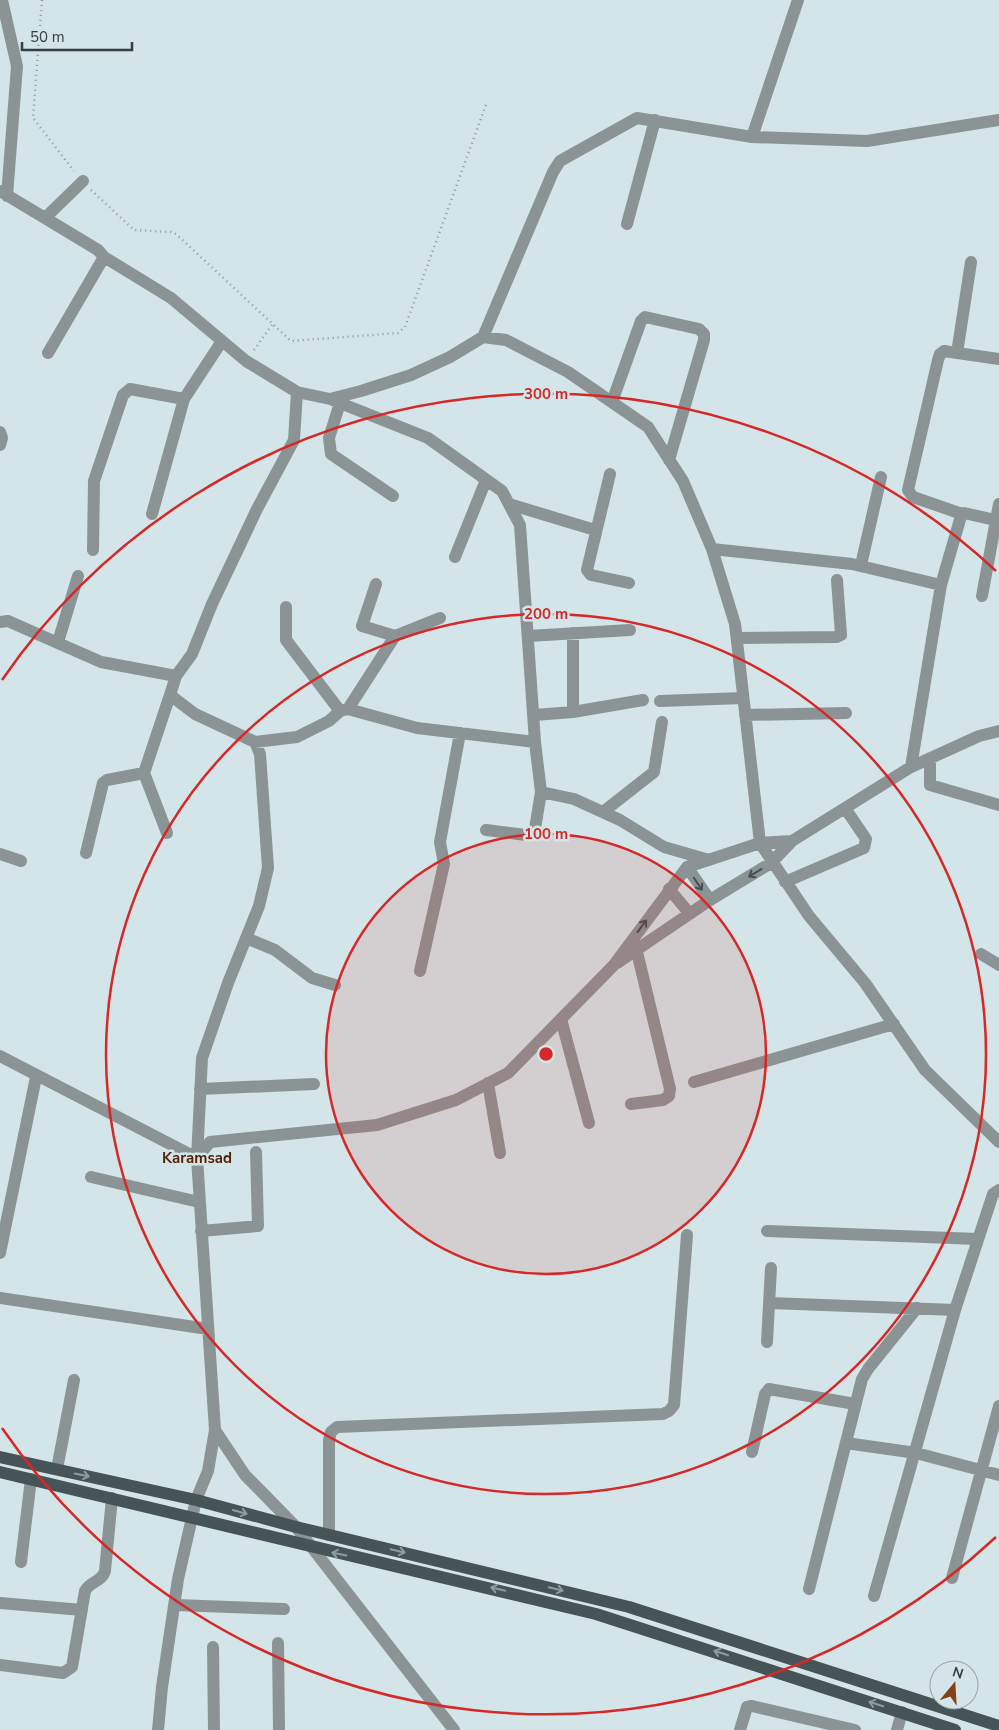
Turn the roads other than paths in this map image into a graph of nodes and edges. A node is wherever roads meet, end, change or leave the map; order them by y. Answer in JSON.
{"nodes":[{"id":1,"x":1,"y":0,"type":"edge"},
{"id":2,"x":798,"y":0,"type":"edge"},
{"id":3,"x":655,"y":120,"type":"junction"},
{"id":4,"x":999,"y":120,"type":"edge"},
{"id":5,"x":754,"y":134,"type":"junction"},
{"id":6,"x":83,"y":181,"type":"road end"},
{"id":7,"x":4,"y":193,"type":"edge"},
{"id":8,"x":45,"y":218,"type":"junction"},
{"id":9,"x":628,"y":224,"type":"dead end"},
{"id":10,"x":104,"y":257,"type":"junction"},
{"id":11,"x":971,"y":262,"type":"dead end"},
{"id":12,"x":483,"y":337,"type":"junction"},
{"id":13,"x":222,"y":341,"type":"junction"},
{"id":14,"x":48,"y":353,"type":"dead end"},
{"id":15,"x":957,"y":353,"type":"junction"},
{"id":16,"x":999,"y":359,"type":"edge"},
{"id":17,"x":297,"y":392,"type":"junction"},
{"id":18,"x":184,"y":399,"type":"junction"},
{"id":19,"x":335,"y":401,"type":"junction"},
{"id":20,"x":612,"y":402,"type":"junction"},
{"id":21,"x":0,"y":432,"type":"edge"},
{"id":22,"x":0,"y":445,"type":"edge"},
{"id":23,"x":669,"y":460,"type":"junction"},
{"id":24,"x":610,"y":474,"type":"dead end"},
{"id":25,"x":881,"y":477,"type":"dead end"},
{"id":26,"x":486,"y":480,"type":"junction"},
{"id":27,"x":392,"y":496,"type":"dead end"},
{"id":28,"x":509,"y":504,"type":"junction"},
{"id":29,"x":999,"y":504,"type":"edge"},
{"id":30,"x":152,"y":514,"type":"dead end"},
{"id":31,"x":962,"y":514,"type":"junction"},
{"id":32,"x":997,"y":521,"type":"edge"},
{"id":33,"x":595,"y":530,"type":"junction"},
{"id":34,"x":712,"y":549,"type":"junction"},
{"id":35,"x":93,"y":550,"type":"dead end"},
{"id":36,"x":455,"y":557,"type":"dead end"},
{"id":37,"x":861,"y":565,"type":"junction"},
{"id":38,"x":78,"y":576,"type":"dead end"},
{"id":39,"x":837,"y":580,"type":"dead end"},
{"id":40,"x":376,"y":584,"type":"dead end"},
{"id":41,"x":629,"y":584,"type":"dead end"},
{"id":42,"x":940,"y":585,"type":"junction"},
{"id":43,"x":982,"y":596,"type":"dead end"},
{"id":44,"x":286,"y":607,"type":"dead end"},
{"id":45,"x":440,"y":618,"type":"dead end"},
{"id":46,"x":0,"y":622,"type":"edge"},
{"id":47,"x":630,"y":630,"type":"dead end"},
{"id":48,"x":573,"y":633,"type":"junction"},
{"id":49,"x":394,"y":636,"type":"junction"},
{"id":50,"x":528,"y":636,"type":"junction"},
{"id":51,"x":737,"y":638,"type":"junction"},
{"id":52,"x":58,"y":642,"type":"junction"},
{"id":53,"x":176,"y":676,"type":"junction"},
{"id":54,"x":170,"y":695,"type":"junction"},
{"id":55,"x":743,"y":698,"type":"junction"},
{"id":56,"x":643,"y":700,"type":"dead end"},
{"id":57,"x":660,"y":701,"type":"dead end"},
{"id":58,"x":344,"y":710,"type":"junction"},
{"id":59,"x":573,"y":712,"type":"junction"},
{"id":60,"x":846,"y":713,"type":"dead end"},
{"id":61,"x":534,"y":715,"type":"junction"},
{"id":62,"x":745,"y":715,"type":"junction"},
{"id":63,"x":662,"y":722,"type":"dead end"},
{"id":64,"x":999,"y":731,"type":"edge"},
{"id":65,"x":460,"y":733,"type":"junction"},
{"id":66,"x":255,"y":742,"type":"junction"},
{"id":67,"x":535,"y":742,"type":"junction"},
{"id":68,"x":930,"y":758,"type":"junction"},
{"id":69,"x":911,"y":767,"type":"junction"},
{"id":70,"x":144,"y":773,"type":"junction"},
{"id":71,"x":541,"y":792,"type":"junction"},
{"id":72,"x":999,"y":805,"type":"edge"},
{"id":73,"x":845,"y":808,"type":"junction"},
{"id":74,"x":603,"y":812,"type":"junction"},
{"id":75,"x":486,"y":830,"type":"dead end"},
{"id":76,"x":167,"y":834,"type":"dead end"},
{"id":77,"x":792,"y":841,"type":"junction"},
{"id":78,"x":760,"y":843,"type":"junction"},
{"id":79,"x":86,"y":853,"type":"dead end"},
{"id":80,"x":0,"y":854,"type":"edge"},
{"id":81,"x":709,"y":860,"type":"junction"},
{"id":82,"x":21,"y":861,"type":"dead end"},
{"id":83,"x":772,"y":862,"type":"junction"},
{"id":84,"x":687,"y":867,"type":"junction"},
{"id":85,"x":785,"y":882,"type":"junction"},
{"id":86,"x":669,"y":889,"type":"junction"},
{"id":87,"x":710,"y":900,"type":"junction"},
{"id":88,"x":690,"y":914,"type":"junction"},
{"id":89,"x":246,"y":938,"type":"junction"},
{"id":90,"x":637,"y":952,"type":"junction"},
{"id":91,"x":981,"y":954,"type":"dead end"},
{"id":92,"x":613,"y":966,"type":"junction"},
{"id":93,"x":999,"y":966,"type":"edge"},
{"id":94,"x":420,"y":971,"type":"dead end"},
{"id":95,"x":334,"y":986,"type":"dead end"},
{"id":96,"x":561,"y":1019,"type":"junction"},
{"id":97,"x":894,"y":1024,"type":"junction"},
{"id":98,"x":0,"y":1056,"type":"edge"},
{"id":99,"x":36,"y":1077,"type":"junction"},
{"id":100,"x":694,"y":1082,"type":"dead end"},
{"id":101,"x":488,"y":1083,"type":"junction"},
{"id":102,"x":314,"y":1084,"type":"dead end"},
{"id":103,"x":200,"y":1089,"type":"junction"},
{"id":104,"x":631,"y":1104,"type":"dead end"},
{"id":105,"x":589,"y":1123,"type":"dead end"},
{"id":106,"x":999,"y":1142,"type":"edge"},
{"id":107,"x":256,"y":1152,"type":"dead end"},
{"id":108,"x":500,"y":1153,"type":"dead end"},
{"id":109,"x":196,"y":1158,"type":"junction"},
{"id":110,"x":91,"y":1177,"type":"dead end"},
{"id":111,"x":999,"y":1190,"type":"edge"},
{"id":112,"x":199,"y":1202,"type":"junction"},
{"id":113,"x":201,"y":1231,"type":"junction"},
{"id":114,"x":767,"y":1231,"type":"dead end"},
{"id":115,"x":688,"y":1235,"type":"dead end"},
{"id":116,"x":978,"y":1239,"type":"junction"},
{"id":117,"x":0,"y":1253,"type":"edge"},
{"id":118,"x":771,"y":1268,"type":"dead end"},
{"id":119,"x":0,"y":1298,"type":"edge"},
{"id":120,"x":770,"y":1303,"type":"junction"},
{"id":121,"x":917,"y":1308,"type":"junction"},
{"id":122,"x":955,"y":1310,"type":"junction"},
{"id":123,"x":208,"y":1329,"type":"junction"},
{"id":124,"x":767,"y":1342,"type":"dead end"},
{"id":125,"x":74,"y":1380,"type":"dead end"},
{"id":126,"x":855,"y":1404,"type":"junction"},
{"id":127,"x":999,"y":1406,"type":"edge"},
{"id":128,"x":214,"y":1430,"type":"junction"},
{"id":129,"x":846,"y":1443,"type":"junction"},
{"id":130,"x":752,"y":1452,"type":"dead end"},
{"id":131,"x":916,"y":1453,"type":"junction"},
{"id":132,"x":0,"y":1457,"type":"edge"},
{"id":133,"x":57,"y":1469,"type":"junction"},
{"id":134,"x":981,"y":1471,"type":"junction"},
{"id":135,"x":0,"y":1472,"type":"edge"},
{"id":136,"x":999,"y":1475,"type":"edge"},
{"id":137,"x":31,"y":1479,"type":"junction"},
{"id":138,"x":112,"y":1498,"type":"junction"},
{"id":139,"x":196,"y":1500,"type":"junction"},
{"id":140,"x":193,"y":1517,"type":"junction"},
{"id":141,"x":296,"y":1527,"type":"junction"},
{"id":142,"x":329,"y":1535,"type":"junction"},
{"id":143,"x":312,"y":1548,"type":"junction"},
{"id":144,"x":20,"y":1562,"type":"dead end"},
{"id":145,"x":952,"y":1578,"type":"dead end"},
{"id":146,"x":809,"y":1589,"type":"dead end"},
{"id":147,"x":874,"y":1596,"type":"dead end"},
{"id":148,"x":0,"y":1602,"type":"edge"},
{"id":149,"x":176,"y":1605,"type":"junction"},
{"id":150,"x":284,"y":1608,"type":"dead end"},
{"id":151,"x":82,"y":1610,"type":"junction"},
{"id":152,"x":278,"y":1643,"type":"dead end"},
{"id":153,"x":213,"y":1647,"type":"dead end"},
{"id":154,"x":0,"y":1666,"type":"edge"},
{"id":155,"x":902,"y":1712,"type":"junction"},
{"id":156,"x":808,"y":1725,"type":"edge"},
{"id":157,"x":999,"y":1726,"type":"edge"},
{"id":158,"x":158,"y":1730,"type":"edge"},
{"id":159,"x":214,"y":1730,"type":"edge"},
{"id":160,"x":279,"y":1730,"type":"edge"},
{"id":161,"x":454,"y":1730,"type":"edge"},
{"id":162,"x":740,"y":1730,"type":"edge"},
{"id":163,"x":855,"y":1730,"type":"edge"},
{"id":164,"x":897,"y":1730,"type":"edge"},
{"id":165,"x":955,"y":1730,"type":"edge"}],
"edges":[{"from":1,"to":7,"type":"street"},
{"from":2,"to":5,"type":"street"},
{"from":3,"to":5,"type":"street"},
{"from":3,"to":9,"type":"street"},
{"from":3,"to":12,"type":"street"},
{"from":4,"to":5,"type":"street"},
{"from":6,"to":8,"type":"street"},
{"from":7,"to":8,"type":"street"},
{"from":8,"to":10,"type":"street"},
{"from":10,"to":13,"type":"street"},
{"from":10,"to":14,"type":"street"},
{"from":11,"to":15,"type":"street"},
{"from":12,"to":19,"type":"street"},
{"from":12,"to":20,"type":"street"},
{"from":13,"to":17,"type":"street"},
{"from":13,"to":18,"type":"street"},
{"from":15,"to":16,"type":"street"},
{"from":15,"to":31,"type":"street"},
{"from":17,"to":19,"type":"street"},
{"from":17,"to":53,"type":"street"},
{"from":18,"to":30,"type":"street"},
{"from":18,"to":35,"type":"street"},
{"from":19,"to":26,"type":"street"},
{"from":19,"to":27,"type":"street"},
{"from":20,"to":23,"type":"street"},
{"from":20,"to":23,"type":"street"},
{"from":21,"to":22,"type":"street"},
{"from":23,"to":34,"type":"street"},
{"from":24,"to":33,"type":"street"},
{"from":25,"to":37,"type":"street"},
{"from":26,"to":28,"type":"street"},
{"from":26,"to":36,"type":"street"},
{"from":28,"to":33,"type":"street"},
{"from":28,"to":50,"type":"street"},
{"from":29,"to":32,"type":"street"},
{"from":31,"to":32,"type":"street"},
{"from":31,"to":42,"type":"street"},
{"from":32,"to":43,"type":"street"},
{"from":33,"to":41,"type":"street"},
{"from":34,"to":37,"type":"street"},
{"from":34,"to":51,"type":"street"},
{"from":37,"to":42,"type":"street"},
{"from":38,"to":52,"type":"street"},
{"from":39,"to":51,"type":"street"},
{"from":40,"to":49,"type":"street"},
{"from":42,"to":69,"type":"street"},
{"from":44,"to":58,"type":"street"},
{"from":45,"to":49,"type":"street"},
{"from":46,"to":52,"type":"street"},
{"from":47,"to":48,"type":"street"},
{"from":48,"to":50,"type":"street"},
{"from":48,"to":59,"type":"street"},
{"from":49,"to":58,"type":"street"},
{"from":50,"to":61,"type":"street"},
{"from":51,"to":55,"type":"street"},
{"from":52,"to":53,"type":"street"},
{"from":53,"to":54,"type":"street"},
{"from":54,"to":66,"type":"street"},
{"from":54,"to":70,"type":"street"},
{"from":55,"to":57,"type":"street"},
{"from":55,"to":62,"type":"street"},
{"from":56,"to":59,"type":"street"},
{"from":58,"to":65,"type":"street"},
{"from":58,"to":66,"type":"street"},
{"from":59,"to":61,"type":"street"},
{"from":60,"to":62,"type":"street"},
{"from":61,"to":67,"type":"street"},
{"from":62,"to":78,"type":"street"},
{"from":63,"to":74,"type":"street"},
{"from":64,"to":68,"type":"street"},
{"from":65,"to":67,"type":"street"},
{"from":65,"to":94,"type":"street"},
{"from":66,"to":89,"type":"street"},
{"from":67,"to":71,"type":"street"},
{"from":68,"to":69,"type":"street"},
{"from":68,"to":72,"type":"street"},
{"from":69,"to":73,"type":"street"},
{"from":70,"to":76,"type":"street"},
{"from":70,"to":79,"type":"street"},
{"from":71,"to":74,"type":"street"},
{"from":71,"to":75,"type":"street"},
{"from":73,"to":77,"type":"street"},
{"from":73,"to":85,"type":"street"},
{"from":74,"to":81,"type":"street"},
{"from":77,"to":78,"type":"street"},
{"from":77,"to":83,"type":"street"},
{"from":78,"to":81,"type":"street"},
{"from":78,"to":83,"type":"street"},
{"from":80,"to":82,"type":"street"},
{"from":81,"to":84,"type":"street"},
{"from":83,"to":85,"type":"street"},
{"from":83,"to":87,"type":"street","one_way":true},
{"from":84,"to":86,"type":"street"},
{"from":84,"to":87,"type":"street","one_way":true},
{"from":85,"to":97,"type":"street"},
{"from":86,"to":88,"type":"street"},
{"from":92,"to":86,"type":"street","one_way":true},
{"from":87,"to":88,"type":"street"},
{"from":88,"to":90,"type":"street"},
{"from":89,"to":95,"type":"street"},
{"from":89,"to":103,"type":"street"},
{"from":90,"to":92,"type":"street"},
{"from":90,"to":104,"type":"street"},
{"from":91,"to":93,"type":"street"},
{"from":92,"to":96,"type":"street"},
{"from":96,"to":101,"type":"street"},
{"from":96,"to":105,"type":"street"},
{"from":97,"to":100,"type":"street"},
{"from":97,"to":106,"type":"street"},
{"from":98,"to":99,"type":"street"},
{"from":99,"to":109,"type":"street"},
{"from":99,"to":117,"type":"street"},
{"from":101,"to":108,"type":"street"},
{"from":101,"to":109,"type":"street"},
{"from":102,"to":103,"type":"street"},
{"from":103,"to":109,"type":"street"},
{"from":107,"to":113,"type":"street"},
{"from":109,"to":112,"type":"street"},
{"from":110,"to":112,"type":"street"},
{"from":111,"to":116,"type":"street"},
{"from":112,"to":113,"type":"street"},
{"from":113,"to":123,"type":"street"},
{"from":114,"to":116,"type":"street"},
{"from":115,"to":142,"type":"street"},
{"from":116,"to":122,"type":"street"},
{"from":118,"to":120,"type":"street"},
{"from":119,"to":123,"type":"street"},
{"from":120,"to":121,"type":"street"},
{"from":120,"to":124,"type":"street"},
{"from":121,"to":122,"type":"street"},
{"from":121,"to":126,"type":"street"},
{"from":122,"to":131,"type":"street"},
{"from":123,"to":128,"type":"street"},
{"from":125,"to":133,"type":"street"},
{"from":126,"to":129,"type":"street"},
{"from":126,"to":130,"type":"street"},
{"from":127,"to":134,"type":"street"},
{"from":128,"to":139,"type":"street"},
{"from":128,"to":141,"type":"street"},
{"from":129,"to":131,"type":"street"},
{"from":129,"to":146,"type":"street"},
{"from":131,"to":134,"type":"street"},
{"from":131,"to":147,"type":"street"},
{"from":132,"to":133,"type":"main road"},
{"from":133,"to":139,"type":"main road","one_way":true},
{"from":134,"to":136,"type":"street"},
{"from":134,"to":145,"type":"street"},
{"from":135,"to":137,"type":"main road"},
{"from":137,"to":138,"type":"main road"},
{"from":137,"to":144,"type":"street"},
{"from":138,"to":140,"type":"main road"},
{"from":138,"to":151,"type":"street"},
{"from":139,"to":140,"type":"street"},
{"from":139,"to":141,"type":"main road","one_way":true},
{"from":140,"to":143,"type":"main road"},
{"from":140,"to":149,"type":"street"},
{"from":141,"to":142,"type":"main road"},
{"from":141,"to":143,"type":"street"},
{"from":142,"to":157,"type":"main road","one_way":true},
{"from":155,"to":143,"type":"main road","one_way":true},
{"from":143,"to":161,"type":"street"},
{"from":148,"to":151,"type":"street"},
{"from":149,"to":150,"type":"street"},
{"from":149,"to":158,"type":"street"},
{"from":151,"to":154,"type":"street"},
{"from":152,"to":160,"type":"street"},
{"from":153,"to":159,"type":"street"},
{"from":155,"to":164,"type":"street"},
{"from":155,"to":165,"type":"main road"},
{"from":156,"to":162,"type":"street"},
{"from":156,"to":163,"type":"street"}]}
